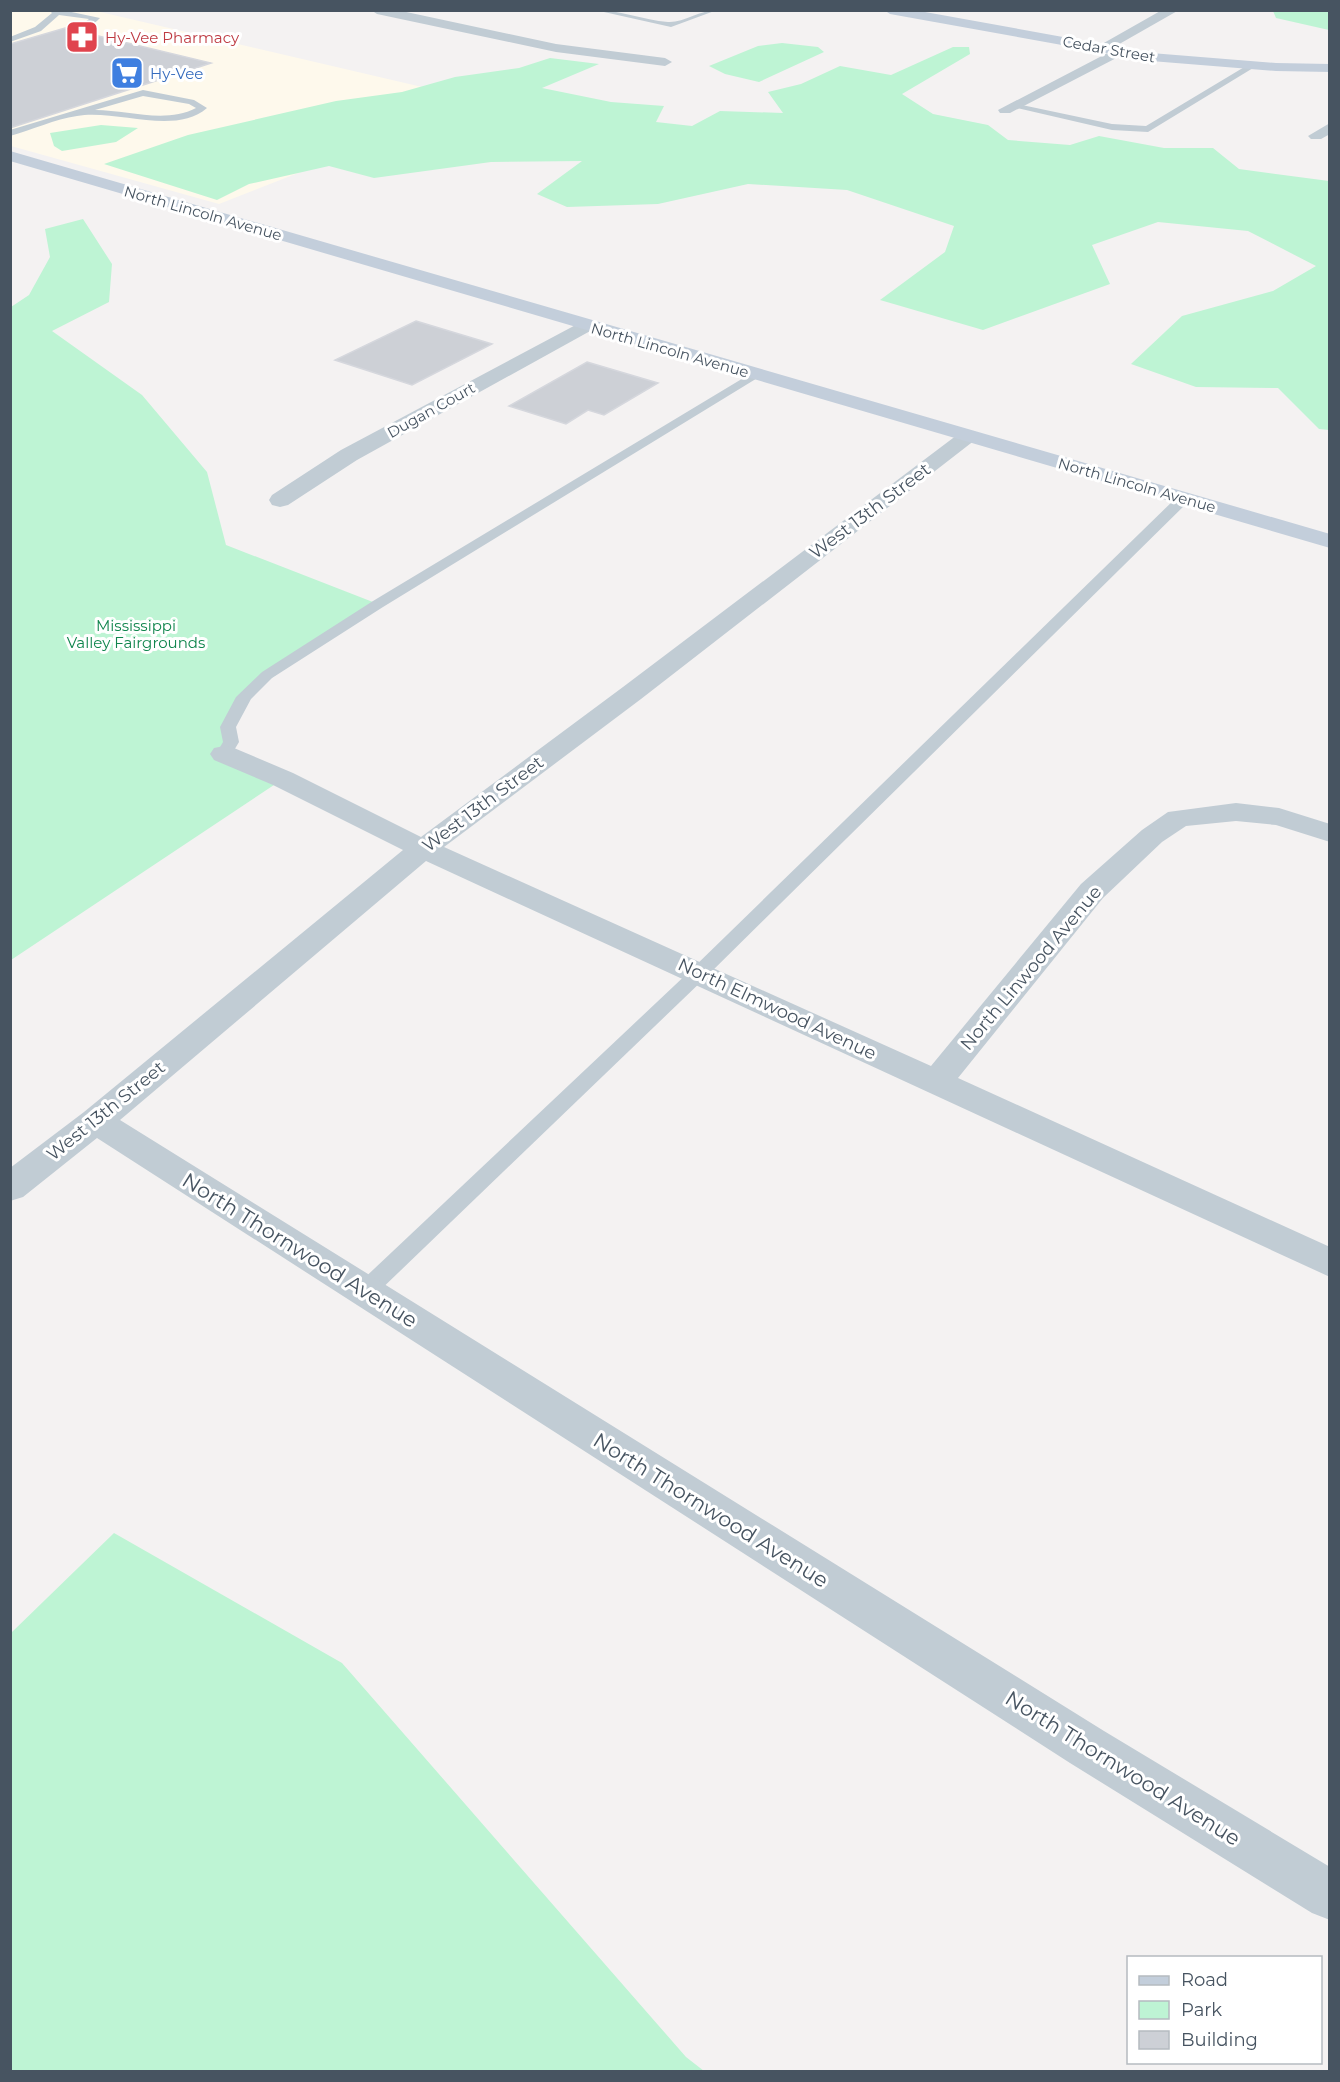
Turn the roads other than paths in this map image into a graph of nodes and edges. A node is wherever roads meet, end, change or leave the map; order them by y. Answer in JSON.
{"nodes":[{"id":1,"x":377,"y":10,"type":"edge"},
{"id":2,"x":598,"y":10,"type":"edge"},
{"id":3,"x":714,"y":10,"type":"edge"},
{"id":4,"x":890,"y":10,"type":"edge"},
{"id":5,"x":1173,"y":10,"type":"edge"},
{"id":6,"x":54,"y":11,"type":"edge"},
{"id":7,"x":73,"y":30,"type":"dead end"},
{"id":8,"x":10,"y":41,"type":"edge"},
{"id":9,"x":31,"y":41,"type":"dead end"},
{"id":10,"x":1102,"y":48,"type":"junction"},
{"id":11,"x":1119,"y":51,"type":"junction"},
{"id":12,"x":665,"y":62,"type":"dead end"},
{"id":13,"x":1254,"y":65,"type":"junction"},
{"id":14,"x":1329,"y":68,"type":"edge"},
{"id":15,"x":1009,"y":108,"type":"joint"},
{"id":16,"x":79,"y":113,"type":"junction"},
{"id":17,"x":1329,"y":127,"type":"edge"},
{"id":18,"x":10,"y":133,"type":"edge"},
{"id":19,"x":1316,"y":136,"type":"dead end"},
{"id":20,"x":10,"y":156,"type":"edge"},
{"id":21,"x":585,"y":326,"type":"junction"},
{"id":22,"x":755,"y":375,"type":"junction"},
{"id":23,"x":968,"y":436,"type":"junction"},
{"id":24,"x":1184,"y":498,"type":"junction"},
{"id":25,"x":280,"y":500,"type":"dead end"},
{"id":26,"x":1329,"y":541,"type":"edge"},
{"id":27,"x":224,"y":754,"type":"joint"},
{"id":28,"x":1329,"y":833,"type":"edge"},
{"id":29,"x":423,"y":849,"type":"junction"},
{"id":30,"x":699,"y":973,"type":"junction"},
{"id":31,"x":936,"y":1083,"type":"junction"},
{"id":32,"x":96,"y":1121,"type":"junction"},
{"id":33,"x":10,"y":1188,"type":"edge"},
{"id":34,"x":1329,"y":1263,"type":"edge"},
{"id":35,"x":365,"y":1291,"type":"junction"},
{"id":36,"x":1329,"y":1895,"type":"edge"}],
"edges":[{"from":1,"to":12,"type":"street"},
{"from":2,"to":3,"type":"lane"},
{"from":4,"to":10,"type":"street","name":"Cedar Street"},
{"from":5,"to":10,"type":"street"},
{"from":6,"to":7,"type":"lane"},
{"from":6,"to":8,"type":"lane"},
{"from":8,"to":9,"type":"lane"},
{"from":10,"to":11,"type":"street","name":"Cedar Street"},
{"from":11,"to":13,"type":"street","name":"Cedar Street"},
{"from":11,"to":15,"type":"street"},
{"from":13,"to":14,"type":"street","name":"Cedar Street"},
{"from":13,"to":15,"type":"lane"},
{"from":16,"to":16,"type":"lane"},
{"from":16,"to":18,"type":"lane"},
{"from":17,"to":19,"type":"street"},
{"from":20,"to":21,"type":"street","name":"North Lincoln Avenue"},
{"from":21,"to":22,"type":"street","name":"North Lincoln Avenue"},
{"from":21,"to":25,"type":"street","name":"Dugan Court"},
{"from":22,"to":23,"type":"street","name":"North Lincoln Avenue"},
{"from":22,"to":27,"type":"lane"},
{"from":23,"to":24,"type":"street","name":"North Lincoln Avenue"},
{"from":23,"to":29,"type":"street","name":"West 13th Street"},
{"from":24,"to":26,"type":"street","name":"North Lincoln Avenue"},
{"from":24,"to":30,"type":"lane"},
{"from":27,"to":29,"type":"street","name":"North Elmwood Avenue"},
{"from":28,"to":31,"type":"street","name":"North Linwood Avenue"},
{"from":29,"to":30,"type":"street","name":"North Elmwood Avenue"},
{"from":29,"to":32,"type":"street","name":"West 13th Street"},
{"from":30,"to":31,"type":"street","name":"North Elmwood Avenue"},
{"from":30,"to":35,"type":"lane"},
{"from":31,"to":34,"type":"street","name":"North Elmwood Avenue"},
{"from":32,"to":33,"type":"street","name":"West 13th Street"},
{"from":32,"to":35,"type":"street","name":"North Thornwood Avenue"},
{"from":35,"to":36,"type":"street","name":"North Thornwood Avenue"}]}
